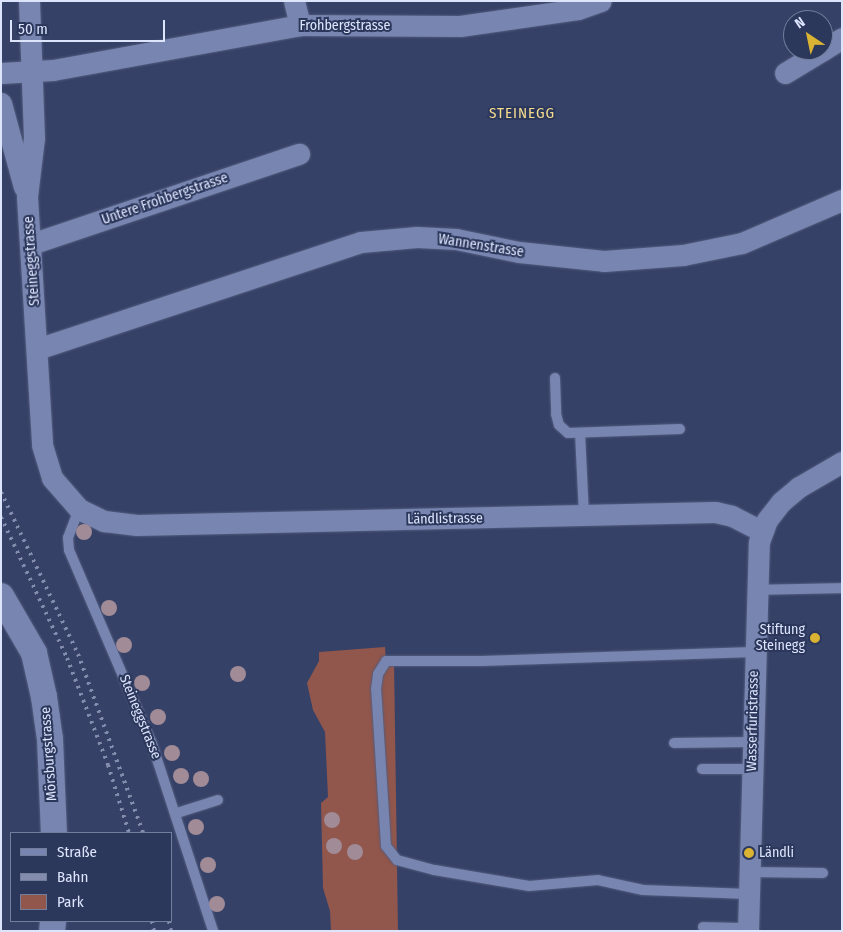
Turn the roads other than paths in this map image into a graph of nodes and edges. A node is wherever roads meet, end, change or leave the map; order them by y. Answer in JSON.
{"nodes":[{"id":1,"x":29,"y":1,"type":"edge"},
{"id":2,"x":294,"y":1,"type":"edge"},
{"id":3,"x":601,"y":1,"type":"edge"},
{"id":4,"x":300,"y":25,"type":"junction"},
{"id":5,"x":806,"y":60,"type":"edge"},
{"id":6,"x":32,"y":72,"type":"junction"},
{"id":7,"x":1,"y":73,"type":"edge"},
{"id":8,"x":785,"y":73,"type":"dead end"},
{"id":9,"x":1,"y":103,"type":"edge"},
{"id":10,"x":299,"y":154,"type":"dead end"},
{"id":11,"x":27,"y":197,"type":"junction"},
{"id":12,"x":842,"y":200,"type":"edge"},
{"id":13,"x":32,"y":244,"type":"junction"},
{"id":14,"x":37,"y":349,"type":"junction"},
{"id":15,"x":554,"y":378,"type":"dead end"},
{"id":16,"x":680,"y":429,"type":"dead end"},
{"id":17,"x":580,"y":433,"type":"junction"},
{"id":18,"x":842,"y":462,"type":"edge"},
{"id":19,"x":79,"y":509,"type":"junction"},
{"id":20,"x":584,"y":515,"type":"junction"},
{"id":21,"x":125,"y":525,"type":"joint"},
{"id":22,"x":761,"y":531,"type":"junction"},
{"id":23,"x":842,"y":588,"type":"edge"},
{"id":24,"x":756,"y":590,"type":"junction"},
{"id":25,"x":1,"y":596,"type":"edge"},
{"id":26,"x":754,"y":652,"type":"junction"},
{"id":27,"x":752,"y":742,"type":"junction"},
{"id":28,"x":674,"y":743,"type":"dead end"},
{"id":29,"x":702,"y":769,"type":"dead end"},
{"id":30,"x":752,"y":769,"type":"junction"},
{"id":31,"x":218,"y":800,"type":"dead end"},
{"id":32,"x":177,"y":813,"type":"junction"},
{"id":33,"x":54,"y":832,"type":"edge"},
{"id":34,"x":749,"y":872,"type":"junction"},
{"id":35,"x":823,"y":873,"type":"dead end"},
{"id":36,"x":748,"y":894,"type":"junction"},
{"id":37,"x":703,"y":927,"type":"dead end"},
{"id":38,"x":748,"y":929,"type":"edge"},
{"id":39,"x":213,"y":931,"type":"edge"}],
"edges":[{"from":1,"to":6,"type":"street","name":"Steineggstrasse"},
{"from":2,"to":4,"type":"street"},
{"from":3,"to":4,"type":"street","name":"Frohbergstrasse"},
{"from":4,"to":6,"type":"street","name":"Frohbergstrasse"},
{"from":5,"to":8,"type":"street"},
{"from":6,"to":7,"type":"street","name":"Frohbergstrasse"},
{"from":6,"to":11,"type":"street","name":"Steineggstrasse"},
{"from":9,"to":11,"type":"street"},
{"from":10,"to":13,"type":"street","name":"Untere Frohbergstrasse"},
{"from":11,"to":13,"type":"street","name":"Steineggstrasse"},
{"from":12,"to":14,"type":"street","name":"Wannenstrasse"},
{"from":13,"to":14,"type":"street","name":"Steineggstrasse"},
{"from":14,"to":19,"type":"street","name":"Steineggstrasse"},
{"from":15,"to":17,"type":"lane"},
{"from":16,"to":17,"type":"lane"},
{"from":17,"to":20,"type":"lane"},
{"from":18,"to":22,"type":"street","name":"Wasserfuristrasse"},
{"from":19,"to":21,"type":"street","name":"Steineggstrasse"},
{"from":19,"to":32,"type":"lane","name":"Steineggstrasse"},
{"from":20,"to":21,"type":"street","name":"Ländlistrasse"},
{"from":20,"to":22,"type":"street","name":"Ländlistrasse"},
{"from":22,"to":24,"type":"street","name":"Wasserfuristrasse"},
{"from":23,"to":24,"type":"lane"},
{"from":24,"to":26,"type":"street","name":"Wasserfuristrasse"},
{"from":25,"to":33,"type":"street","name":"Mörsburgstrasse"},
{"from":26,"to":27,"type":"street","name":"Wasserfuristrasse"},
{"from":26,"to":36,"type":"lane"},
{"from":27,"to":28,"type":"lane"},
{"from":27,"to":30,"type":"street","name":"Wasserfuristrasse"},
{"from":29,"to":30,"type":"lane"},
{"from":30,"to":34,"type":"street","name":"Wasserfuristrasse"},
{"from":31,"to":32,"type":"lane"},
{"from":32,"to":39,"type":"lane","name":"Steineggstrasse"},
{"from":34,"to":35,"type":"lane"},
{"from":34,"to":36,"type":"street","name":"Wasserfuristrasse"},
{"from":36,"to":38,"type":"street","name":"Wasserfuristrasse"},
{"from":37,"to":38,"type":"lane"}]}
